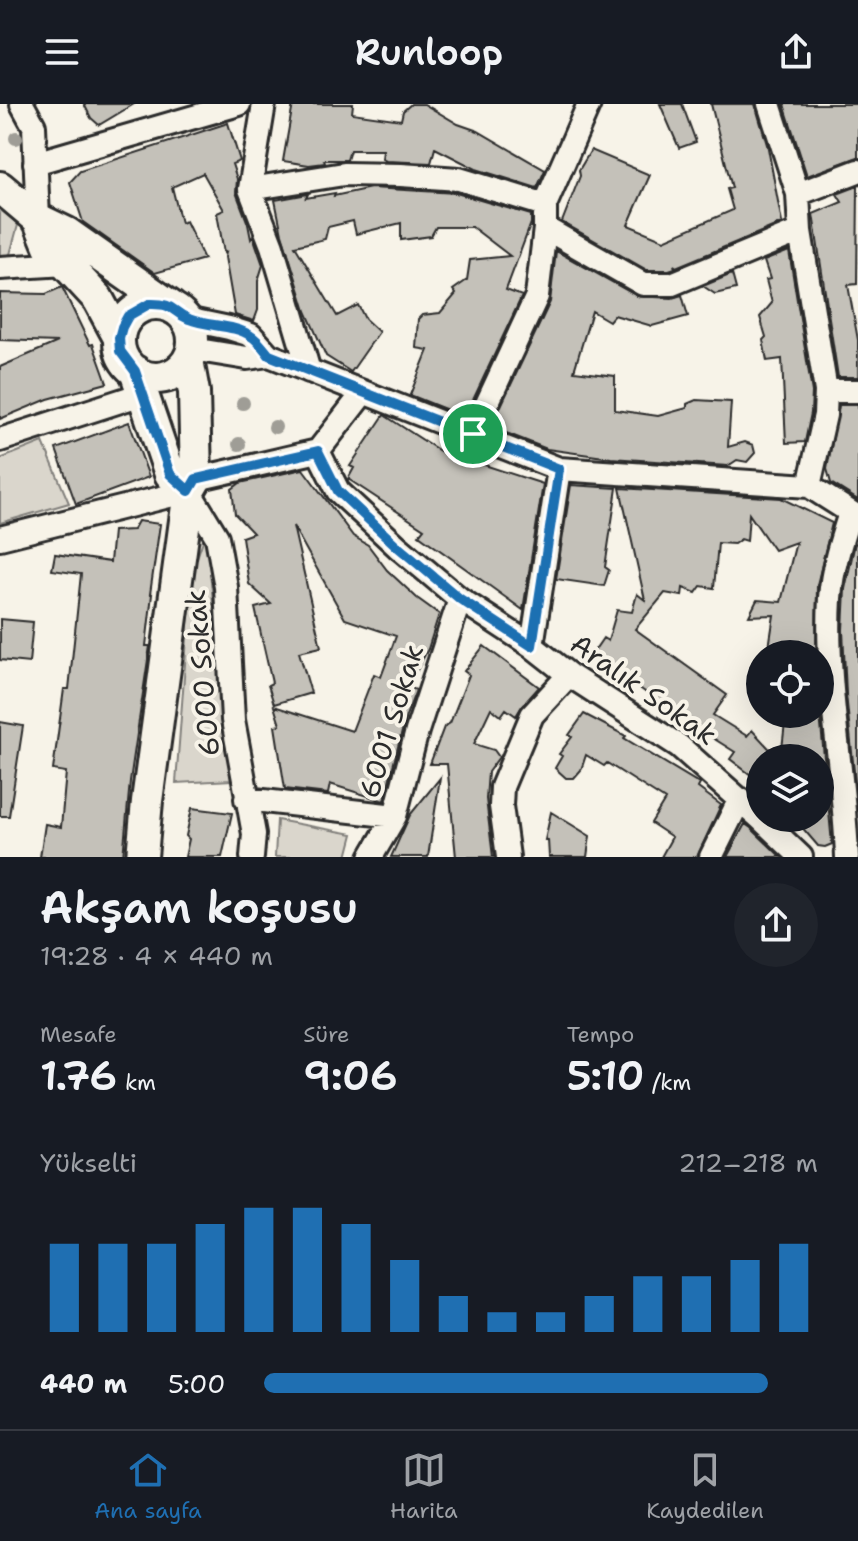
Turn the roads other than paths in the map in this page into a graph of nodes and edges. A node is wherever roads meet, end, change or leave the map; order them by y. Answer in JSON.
{"nodes":[{"id":1,"x":22,"y":104,"type":"edge"},
{"id":2,"x":239,"y":104,"type":"edge"},
{"id":3,"x":264,"y":104,"type":"edge"},
{"id":4,"x":589,"y":104,"type":"edge"},
{"id":5,"x":769,"y":104,"type":"edge"},
{"id":6,"x":35,"y":163,"type":"junction"},
{"id":7,"x":858,"y":171,"type":"edge"},
{"id":8,"x":0,"y":187,"type":"edge"},
{"id":9,"x":250,"y":189,"type":"junction"},
{"id":10,"x":798,"y":194,"type":"junction"},
{"id":11,"x":545,"y":205,"type":"junction"},
{"id":12,"x":38,"y":219,"type":"junction"},
{"id":13,"x":545,"y":228,"type":"junction"},
{"id":14,"x":800,"y":231,"type":"junction"},
{"id":15,"x":66,"y":264,"type":"junction"},
{"id":16,"x":0,"y":268,"type":"edge"},
{"id":17,"x":179,"y":313,"type":"junction"},
{"id":18,"x":119,"y":338,"type":"junction"},
{"id":19,"x":190,"y":354,"type":"junction"},
{"id":20,"x":269,"y":355,"type":"junction"},
{"id":21,"x":309,"y":371,"type":"junction"},
{"id":22,"x":138,"y":382,"type":"junction"},
{"id":23,"x":826,"y":391,"type":"junction"},
{"id":24,"x":858,"y":391,"type":"edge"},
{"id":25,"x":363,"y":393,"type":"junction"},
{"id":26,"x":473,"y":434,"type":"junction"},
{"id":27,"x":0,"y":440,"type":"edge"},
{"id":28,"x":318,"y":451,"type":"junction"},
{"id":29,"x":559,"y":469,"type":"junction"},
{"id":30,"x":192,"y":485,"type":"junction"},
{"id":31,"x":809,"y":486,"type":"junction"},
{"id":32,"x":854,"y":515,"type":"edge"},
{"id":33,"x":0,"y":538,"type":"edge"},
{"id":34,"x":460,"y":599,"type":"junction"},
{"id":35,"x":532,"y":646,"type":"junction"},
{"id":36,"x":569,"y":675,"type":"junction"},
{"id":37,"x":246,"y":799,"type":"junction"},
{"id":38,"x":740,"y":799,"type":"junction"},
{"id":39,"x":746,"y":805,"type":"edge"},
{"id":40,"x":395,"y":816,"type":"junction"},
{"id":41,"x":775,"y":832,"type":"edge"},
{"id":42,"x":858,"y":855,"type":"edge"},
{"id":43,"x":142,"y":857,"type":"edge"},
{"id":44,"x":252,"y":857,"type":"edge"},
{"id":45,"x":371,"y":857,"type":"edge"},
{"id":46,"x":508,"y":857,"type":"edge"},
{"id":47,"x":711,"y":857,"type":"edge"},
{"id":48,"x":801,"y":857,"type":"edge"},
{"id":49,"x":849,"y":857,"type":"edge"}],
"edges":[{"from":1,"to":6,"type":"street"},
{"from":2,"to":6,"type":"street"},
{"from":3,"to":9,"type":"street"},
{"from":4,"to":11,"type":"street"},
{"from":5,"to":10,"type":"street"},
{"from":6,"to":12,"type":"street"},
{"from":7,"to":10,"type":"street"},
{"from":8,"to":12,"type":"main road"},
{"from":9,"to":11,"type":"street"},
{"from":9,"to":21,"type":"street"},
{"from":10,"to":14,"type":"street"},
{"from":11,"to":13,"type":"street"},
{"from":12,"to":15,"type":"main road"},
{"from":12,"to":17,"type":"main road"},
{"from":13,"to":14,"type":"street"},
{"from":13,"to":26,"type":"street"},
{"from":14,"to":23,"type":"street"},
{"from":15,"to":16,"type":"street"},
{"from":15,"to":18,"type":"main road"},
{"from":17,"to":18,"type":"main road"},
{"from":17,"to":19,"type":"main road"},
{"from":17,"to":20,"type":"street"},
{"from":18,"to":22,"type":"main road"},
{"from":19,"to":20,"type":"street"},
{"from":19,"to":22,"type":"main road"},
{"from":19,"to":30,"type":"main road"},
{"from":20,"to":21,"type":"street"},
{"from":21,"to":25,"type":"street"},
{"from":22,"to":27,"type":"street"},
{"from":22,"to":30,"type":"main road"},
{"from":23,"to":24,"type":"street"},
{"from":23,"to":31,"type":"street"},
{"from":25,"to":26,"type":"street"},
{"from":25,"to":28,"type":"street"},
{"from":26,"to":29,"type":"street"},
{"from":28,"to":30,"type":"street"},
{"from":28,"to":34,"type":"street","name":"Aralık Sokak"},
{"from":29,"to":31,"type":"street"},
{"from":29,"to":35,"type":"street"},
{"from":30,"to":33,"type":"street"},
{"from":30,"to":37,"type":"street","name":"6000 Sokak"},
{"from":30,"to":43,"type":"main road"},
{"from":31,"to":32,"type":"street"},
{"from":32,"to":49,"type":"street"},
{"from":34,"to":35,"type":"street","name":"Aralık Sokak"},
{"from":34,"to":40,"type":"street","name":"6001 Sokak"},
{"from":35,"to":36,"type":"street","name":"Aralık Sokak"},
{"from":36,"to":38,"type":"street","name":"Aralık Sokak"},
{"from":36,"to":46,"type":"street"},
{"from":37,"to":40,"type":"street"},
{"from":37,"to":44,"type":"street","name":"6000 Sokak"},
{"from":38,"to":39,"type":"street","name":"Aralık Sokak"},
{"from":38,"to":47,"type":"street"},
{"from":40,"to":45,"type":"street","name":"6001 Sokak"},
{"from":41,"to":48,"type":"street","name":"Aralık Sokak"},
{"from":42,"to":49,"type":"street"}]}
